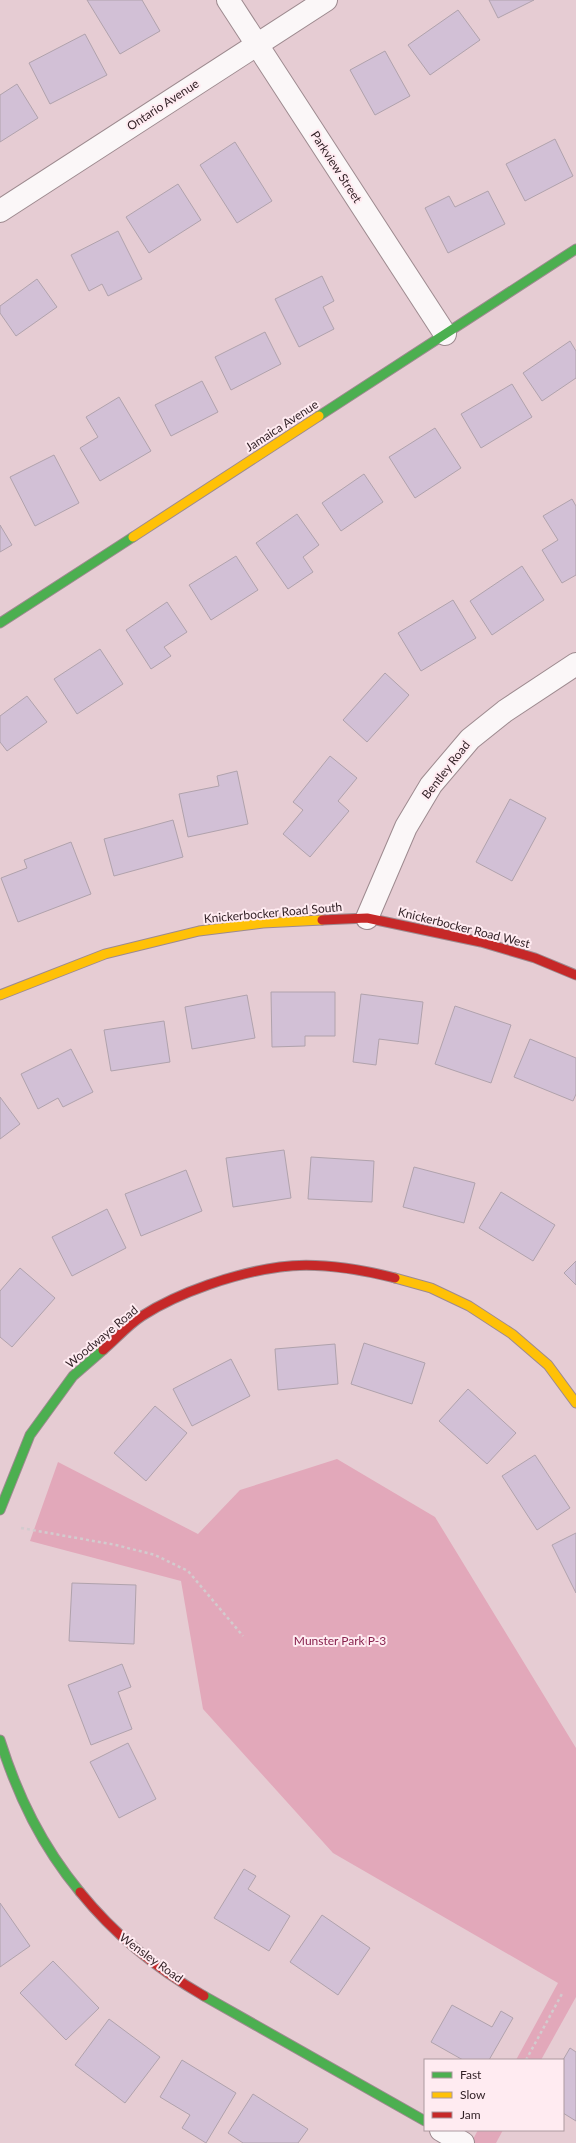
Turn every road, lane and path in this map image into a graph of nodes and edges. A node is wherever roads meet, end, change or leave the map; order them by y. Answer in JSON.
{"nodes":[{"id":1,"x":228,"y":0,"type":"edge"},
{"id":2,"x":326,"y":0,"type":"edge"},
{"id":3,"x":257,"y":45,"type":"junction"},
{"id":4,"x":0,"y":211,"type":"edge"},
{"id":5,"x":576,"y":249,"type":"edge"},
{"id":6,"x":445,"y":334,"type":"junction"},
{"id":7,"x":0,"y":623,"type":"edge"},
{"id":8,"x":576,"y":664,"type":"edge"},
{"id":9,"x":367,"y":918,"type":"junction"},
{"id":10,"x":576,"y":975,"type":"edge"},
{"id":11,"x":0,"y":995,"type":"edge"},
{"id":12,"x":576,"y":1403,"type":"edge"},
{"id":13,"x":0,"y":1507,"type":"edge"},
{"id":14,"x":14,"y":1526,"type":"dead end"},
{"id":15,"x":244,"y":1636,"type":"dead end"},
{"id":16,"x":0,"y":1740,"type":"edge"},
{"id":17,"x":563,"y":1992,"type":"dead end"},
{"id":18,"x":527,"y":2059,"type":"edge"},
{"id":19,"x":424,"y":2120,"type":"edge"},
{"id":20,"x":443,"y":2131,"type":"edge"},
{"id":21,"x":464,"y":2143,"type":"edge"}],
"edges":[{"from":1,"to":3,"type":"street","name":"Parkview Street"},
{"from":2,"to":3,"type":"street","name":"Ontario Avenue"},
{"from":3,"to":4,"type":"street","name":"Ontario Avenue"},
{"from":3,"to":6,"type":"street","name":"Parkview Street"},
{"from":5,"to":6,"type":"street","name":"Jamaica Avenue"},
{"from":6,"to":7,"type":"street","name":"Jamaica Avenue"},
{"from":8,"to":9,"type":"street","name":"Bentley Road"},
{"from":9,"to":10,"type":"street","name":"Knickerbocker Road West"},
{"from":9,"to":11,"type":"street","name":"Knickerbocker Road South"},
{"from":12,"to":13,"type":"street","name":"Woodwaye Road"},
{"from":14,"to":15,"type":"path"},
{"from":16,"to":19,"type":"street","name":"Wensley Road"},
{"from":17,"to":18,"type":"path"},
{"from":20,"to":21,"type":"street"}]}
